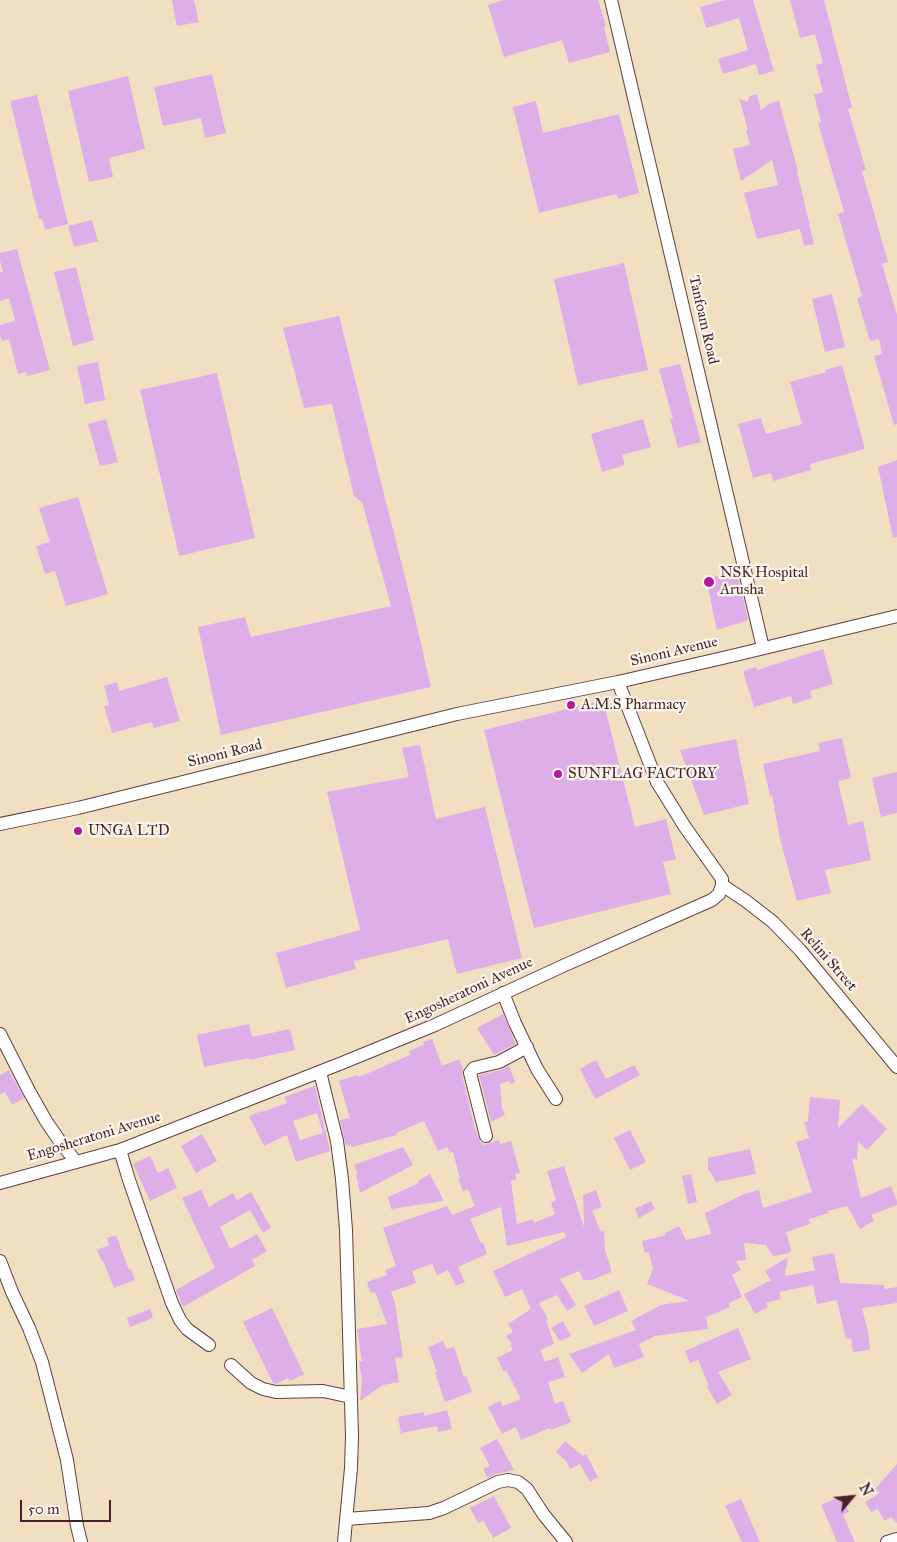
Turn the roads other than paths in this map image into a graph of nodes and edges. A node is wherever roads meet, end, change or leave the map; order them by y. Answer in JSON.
{"nodes":[{"id":1,"x":611,"y":0,"type":"edge"},
{"id":2,"x":897,"y":616,"type":"edge"},
{"id":3,"x":763,"y":648,"type":"junction"},
{"id":4,"x":618,"y":682,"type":"junction"},
{"id":5,"x":457,"y":714,"type":"joint"},
{"id":6,"x":0,"y":824,"type":"edge"},
{"id":7,"x":722,"y":885,"type":"junction"},
{"id":8,"x":503,"y":993,"type":"junction"},
{"id":9,"x":0,"y":1034,"type":"edge"},
{"id":10,"x":527,"y":1047,"type":"junction"},
{"id":11,"x":897,"y":1068,"type":"edge"},
{"id":12,"x":320,"y":1072,"type":"junction"},
{"id":13,"x":556,"y":1099,"type":"dead end"},
{"id":14,"x":486,"y":1136,"type":"dead end"},
{"id":15,"x":120,"y":1150,"type":"junction"},
{"id":16,"x":76,"y":1162,"type":"junction"},
{"id":17,"x":0,"y":1183,"type":"edge"},
{"id":18,"x":0,"y":1261,"type":"edge"},
{"id":19,"x":208,"y":1345,"type":"dead end"},
{"id":20,"x":231,"y":1366,"type":"dead end"},
{"id":21,"x":351,"y":1397,"type":"junction"},
{"id":22,"x":346,"y":1519,"type":"junction"},
{"id":23,"x":897,"y":1539,"type":"edge"},
{"id":24,"x":81,"y":1542,"type":"edge"},
{"id":25,"x":344,"y":1542,"type":"edge"},
{"id":26,"x":566,"y":1542,"type":"edge"},
{"id":27,"x":887,"y":1542,"type":"edge"}],
"edges":[{"from":1,"to":3,"type":"street","name":"Tanfoam Road"},
{"from":2,"to":3,"type":"street","name":"Sinoni Avenue"},
{"from":3,"to":4,"type":"street","name":"Sinoni Avenue"},
{"from":4,"to":5,"type":"street","name":"Sinoni Avenue"},
{"from":4,"to":7,"type":"street"},
{"from":5,"to":6,"type":"street","name":"Sinoni Road"},
{"from":7,"to":8,"type":"street","name":"Engosheratoni Avenue"},
{"from":7,"to":11,"type":"street","name":"Relini Street"},
{"from":8,"to":10,"type":"street"},
{"from":8,"to":12,"type":"street","name":"Engosheratoni Avenue"},
{"from":9,"to":16,"type":"street"},
{"from":10,"to":13,"type":"street"},
{"from":10,"to":14,"type":"street"},
{"from":12,"to":15,"type":"street","name":"Engosheratoni Avenue"},
{"from":12,"to":21,"type":"street"},
{"from":15,"to":16,"type":"street","name":"Engosheratoni Avenue"},
{"from":15,"to":19,"type":"street"},
{"from":16,"to":17,"type":"street","name":"Engosheratoni Avenue"},
{"from":18,"to":24,"type":"street"},
{"from":20,"to":21,"type":"street"},
{"from":21,"to":22,"type":"street"},
{"from":22,"to":25,"type":"street"},
{"from":22,"to":26,"type":"street"},
{"from":23,"to":27,"type":"street"}]}
